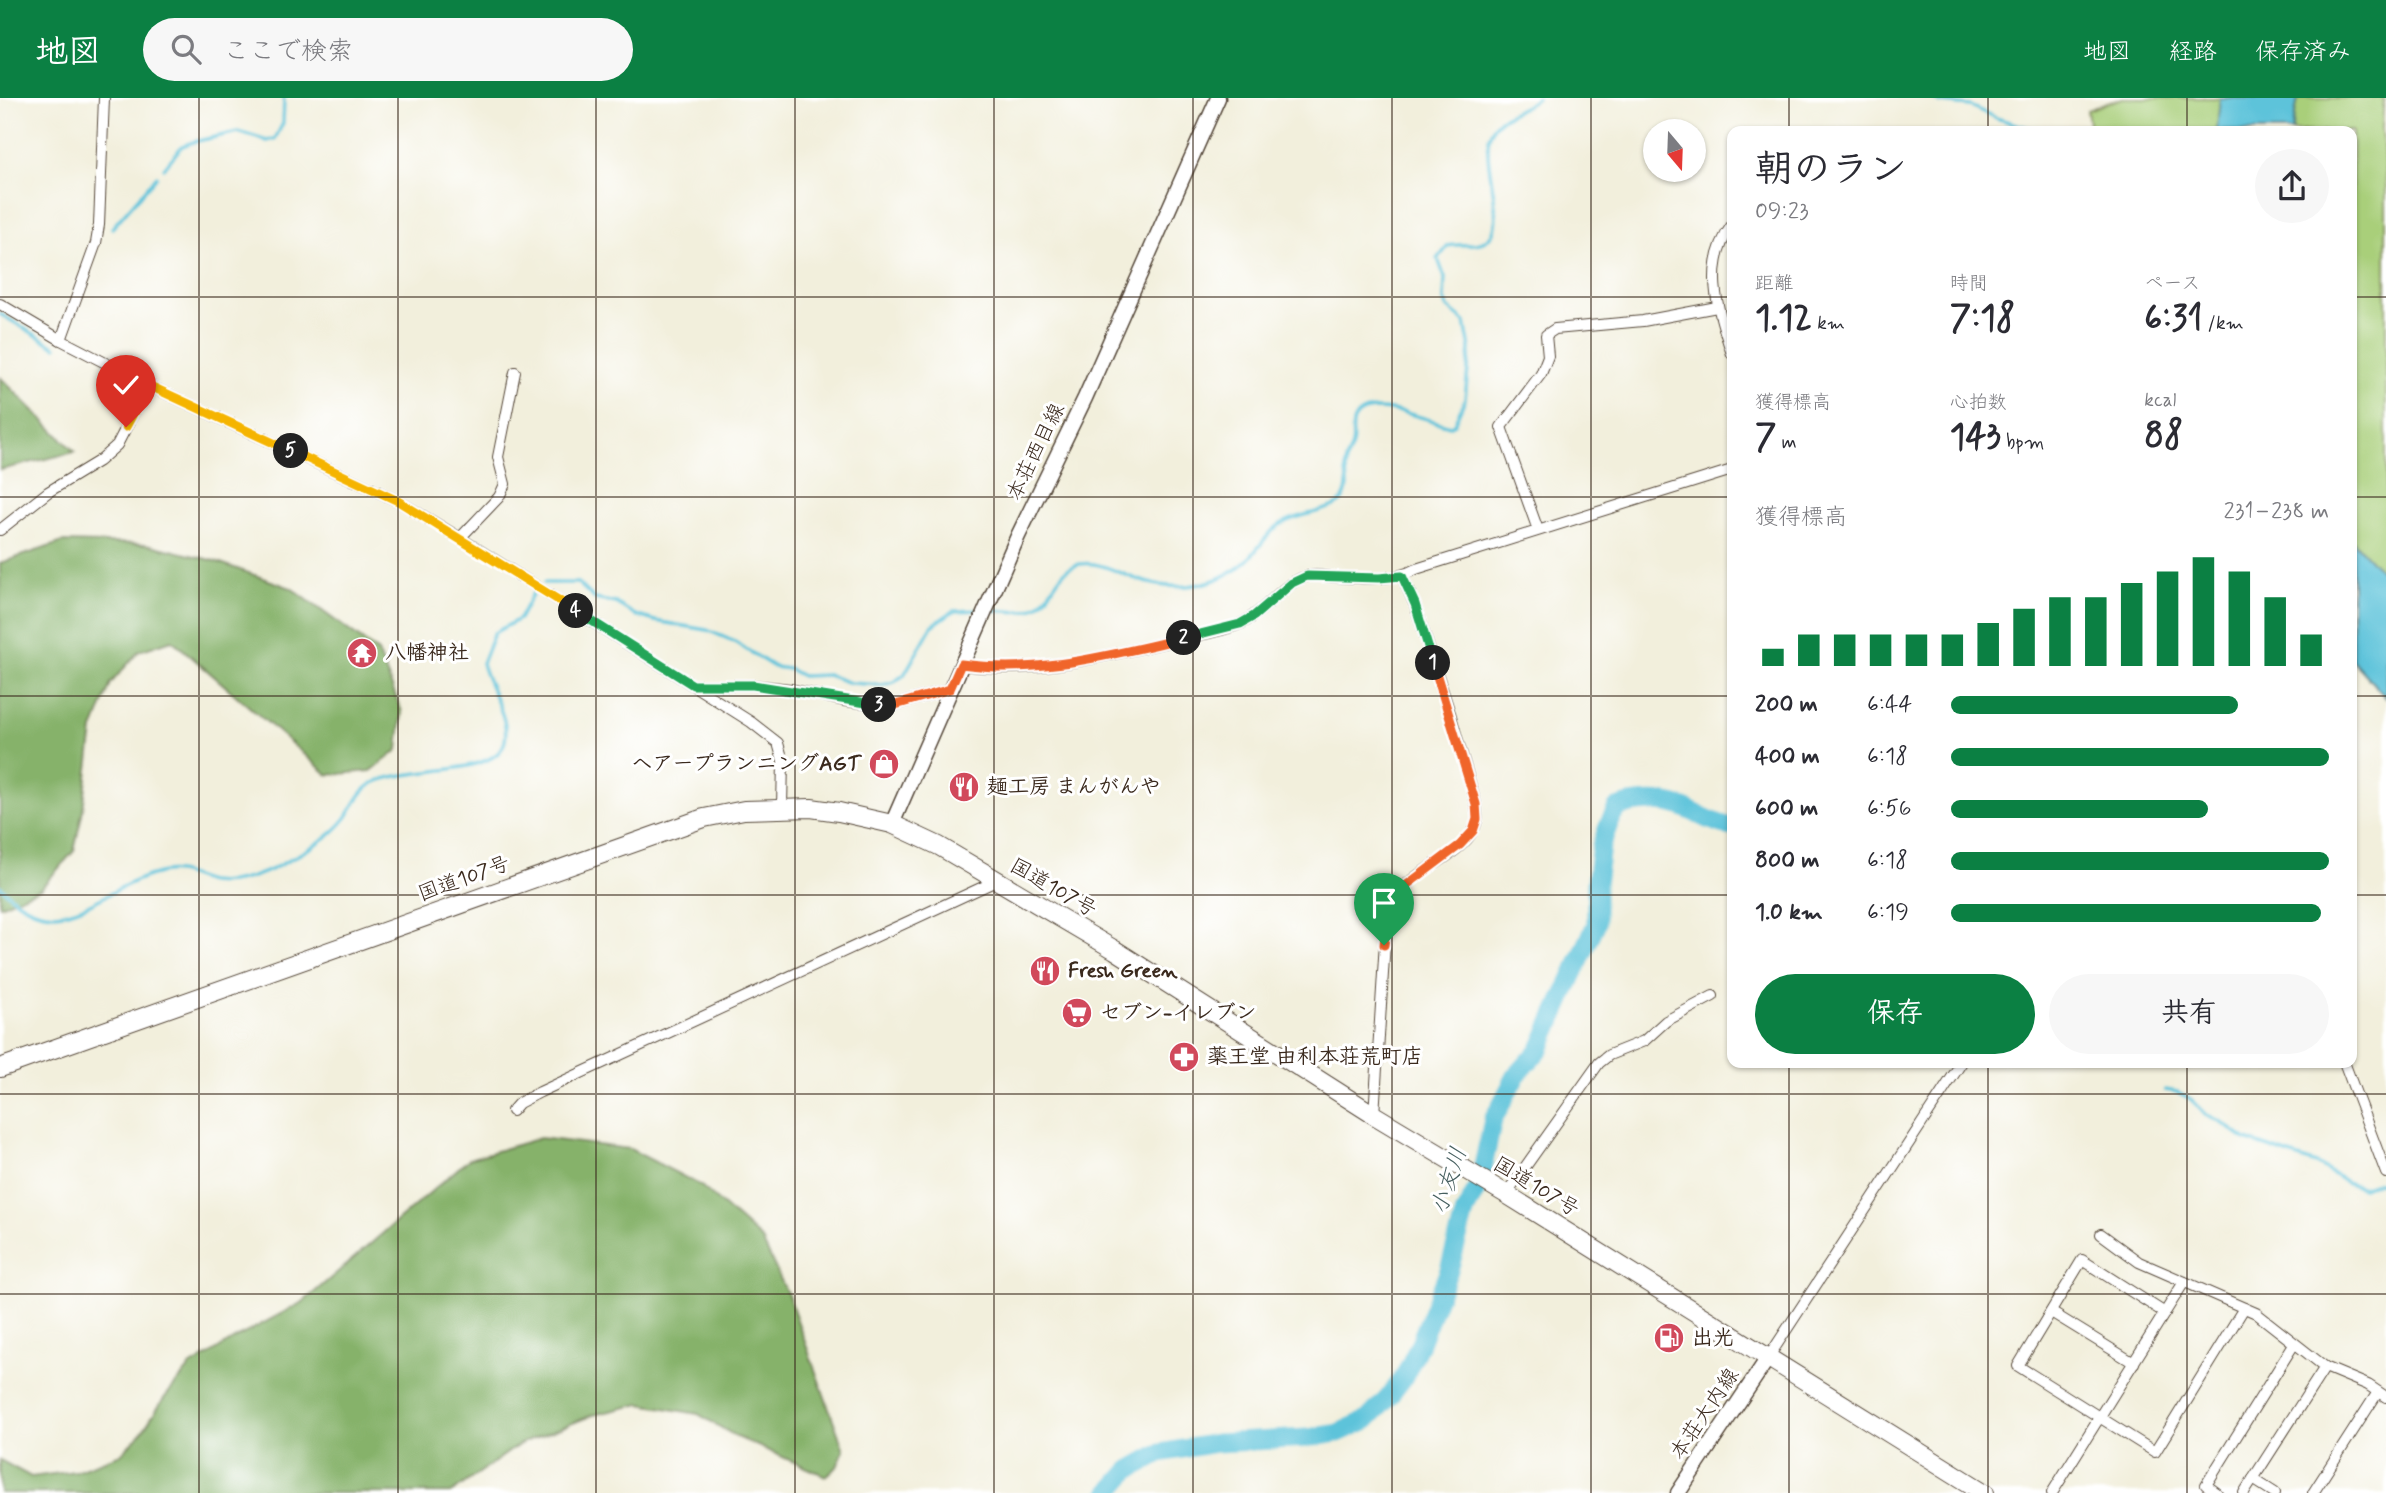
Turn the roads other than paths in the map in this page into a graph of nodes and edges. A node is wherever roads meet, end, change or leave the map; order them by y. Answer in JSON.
{"nodes":[{"id":1,"x":104,"y":98,"type":"edge"},
{"id":2,"x":1218,"y":98,"type":"edge"},
{"id":3,"x":1727,"y":235,"type":"edge"},
{"id":4,"x":0,"y":304,"type":"edge"},
{"id":5,"x":1717,"y":307,"type":"junction"},
{"id":6,"x":1727,"y":338,"type":"edge"},
{"id":7,"x":61,"y":340,"type":"junction"},
{"id":8,"x":515,"y":372,"type":"dead end"},
{"id":9,"x":148,"y":385,"type":"junction"},
{"id":10,"x":1727,"y":472,"type":"edge"},
{"id":11,"x":0,"y":530,"type":"edge"},
{"id":12,"x":1538,"y":530,"type":"junction"},
{"id":13,"x":460,"y":538,"type":"junction"},
{"id":14,"x":1402,"y":576,"type":"junction"},
{"id":15,"x":961,"y":664,"type":"junction"},
{"id":16,"x":693,"y":685,"type":"junction"},
{"id":17,"x":950,"y":689,"type":"junction"},
{"id":18,"x":782,"y":807,"type":"junction"},
{"id":19,"x":892,"y":824,"type":"junction"},
{"id":20,"x":996,"y":881,"type":"junction"},
{"id":21,"x":1713,"y":996,"type":"dead end"},
{"id":22,"x":0,"y":1068,"type":"edge"},
{"id":23,"x":1958,"y":1068,"type":"edge"},
{"id":24,"x":2346,"y":1068,"type":"edge"},
{"id":25,"x":512,"y":1111,"type":"dead end"},
{"id":26,"x":1374,"y":1115,"type":"junction"},
{"id":27,"x":2386,"y":1173,"type":"edge"},
{"id":28,"x":1500,"y":1191,"type":"junction"},
{"id":29,"x":2101,"y":1234,"type":"dead end"},
{"id":30,"x":2184,"y":1282,"type":"junction"},
{"id":31,"x":2244,"y":1308,"type":"junction"},
{"id":32,"x":2051,"y":1312,"type":"junction"},
{"id":33,"x":2165,"y":1313,"type":"junction"},
{"id":34,"x":2294,"y":1344,"type":"junction"},
{"id":35,"x":1768,"y":1358,"type":"junction"},
{"id":36,"x":2134,"y":1363,"type":"junction"},
{"id":37,"x":2325,"y":1367,"type":"junction"},
{"id":38,"x":2382,"y":1394,"type":"edge"},
{"id":39,"x":2099,"y":1417,"type":"junction"},
{"id":40,"x":2253,"y":1479,"type":"junction"},
{"id":41,"x":1678,"y":1493,"type":"edge"},
{"id":42,"x":1985,"y":1493,"type":"edge"},
{"id":43,"x":2052,"y":1493,"type":"edge"},
{"id":44,"x":2217,"y":1493,"type":"edge"},
{"id":45,"x":2244,"y":1493,"type":"edge"},
{"id":46,"x":2275,"y":1493,"type":"edge"},
{"id":47,"x":2313,"y":1493,"type":"edge"}],
"edges":[{"from":1,"to":7,"type":"street"},
{"from":2,"to":15,"type":"main road","name":"本荘西目線"},
{"from":3,"to":5,"type":"street"},
{"from":4,"to":7,"type":"street"},
{"from":5,"to":6,"type":"street"},
{"from":5,"to":12,"type":"street"},
{"from":7,"to":9,"type":"street"},
{"from":8,"to":13,"type":"street"},
{"from":9,"to":11,"type":"street"},
{"from":9,"to":13,"type":"street"},
{"from":10,"to":12,"type":"street"},
{"from":12,"to":14,"type":"street"},
{"from":13,"to":16,"type":"street"},
{"from":14,"to":15,"type":"street"},
{"from":14,"to":26,"type":"street"},
{"from":15,"to":17,"type":"main road","name":"本荘西目線"},
{"from":16,"to":17,"type":"street"},
{"from":16,"to":18,"type":"street"},
{"from":17,"to":19,"type":"main road","name":"本荘西目線"},
{"from":18,"to":19,"type":"highway","name":"国道107号"},
{"from":18,"to":22,"type":"highway","name":"国道107号"},
{"from":19,"to":20,"type":"highway","name":"国道107号"},
{"from":20,"to":25,"type":"street"},
{"from":20,"to":26,"type":"highway","name":"国道107号"},
{"from":21,"to":28,"type":"street"},
{"from":23,"to":35,"type":"street"},
{"from":24,"to":27,"type":"street"},
{"from":26,"to":28,"type":"highway","name":"国道107号"},
{"from":28,"to":35,"type":"highway","name":"国道107号"},
{"from":29,"to":30,"type":"street"},
{"from":30,"to":31,"type":"street"},
{"from":30,"to":33,"type":"street"},
{"from":31,"to":34,"type":"street"},
{"from":31,"to":39,"type":"street"},
{"from":32,"to":33,"type":"street"},
{"from":32,"to":36,"type":"street"},
{"from":32,"to":39,"type":"street"},
{"from":33,"to":36,"type":"street"},
{"from":34,"to":37,"type":"street"},
{"from":34,"to":44,"type":"street"},
{"from":35,"to":41,"type":"main road","name":"本荘大内線"},
{"from":35,"to":42,"type":"highway","name":"国道107号"},
{"from":36,"to":39,"type":"street"},
{"from":37,"to":38,"type":"street"},
{"from":37,"to":40,"type":"street"},
{"from":38,"to":47,"type":"street"},
{"from":39,"to":43,"type":"street"},
{"from":40,"to":45,"type":"street"},
{"from":40,"to":46,"type":"street"}]}
